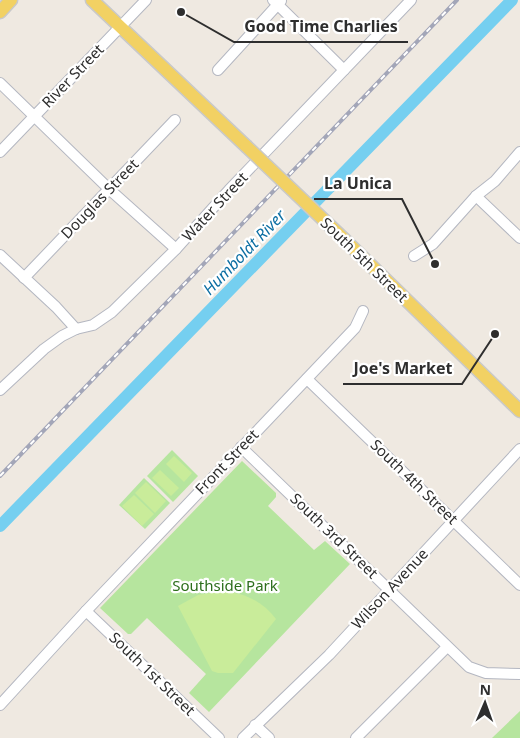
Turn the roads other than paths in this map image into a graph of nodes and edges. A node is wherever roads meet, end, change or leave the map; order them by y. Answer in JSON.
{"nodes":[{"id":1,"x":11,"y":0,"type":"edge"},
{"id":2,"x":92,"y":0,"type":"edge"},
{"id":3,"x":146,"y":0,"type":"edge"},
{"id":4,"x":411,"y":0,"type":"edge"},
{"id":5,"x":277,"y":2,"type":"edge"},
{"id":6,"x":0,"y":12,"type":"edge"},
{"id":7,"x":120,"y":27,"type":"junction"},
{"id":8,"x":218,"y":70,"type":"dead end"},
{"id":9,"x":344,"y":70,"type":"junction"},
{"id":10,"x":0,"y":82,"type":"edge"},
{"id":11,"x":34,"y":116,"type":"junction"},
{"id":12,"x":175,"y":120,"type":"dead end"},
{"id":13,"x":0,"y":152,"type":"edge"},
{"id":14,"x":520,"y":152,"type":"edge"},
{"id":15,"x":109,"y":189,"type":"junction"},
{"id":16,"x":476,"y":196,"type":"junction"},
{"id":17,"x":520,"y":238,"type":"edge"},
{"id":18,"x":176,"y":249,"type":"junction"},
{"id":19,"x":0,"y":256,"type":"edge"},
{"id":20,"x":414,"y":256,"type":"dead end"},
{"id":21,"x":24,"y":278,"type":"junction"},
{"id":22,"x":364,"y":311,"type":"dead end"},
{"id":23,"x":76,"y":329,"type":"junction"},
{"id":24,"x":307,"y":379,"type":"junction"},
{"id":25,"x":0,"y":390,"type":"edge"},
{"id":26,"x":520,"y":411,"type":"edge"},
{"id":27,"x":241,"y":447,"type":"junction"},
{"id":28,"x":520,"y":450,"type":"edge"},
{"id":29,"x":454,"y":521,"type":"junction"},
{"id":30,"x":520,"y":585,"type":"edge"},
{"id":31,"x":389,"y":590,"type":"junction"},
{"id":32,"x":86,"y":610,"type":"junction"},
{"id":33,"x":447,"y":647,"type":"junction"},
{"id":34,"x":520,"y":674,"type":"edge"},
{"id":35,"x":0,"y":705,"type":"edge"},
{"id":36,"x":255,"y":725,"type":"junction"},
{"id":37,"x":218,"y":738,"type":"edge"},
{"id":38,"x":243,"y":738,"type":"edge"},
{"id":39,"x":269,"y":738,"type":"edge"},
{"id":40,"x":356,"y":738,"type":"edge"}],
"edges":[{"from":1,"to":6,"type":"main road"},
{"from":2,"to":7,"type":"main road","name":"South 5th Street"},
{"from":3,"to":7,"type":"street","name":"River Street"},
{"from":4,"to":9,"type":"street","name":"Water Street"},
{"from":5,"to":8,"type":"street"},
{"from":5,"to":9,"type":"street"},
{"from":7,"to":11,"type":"street","name":"River Street"},
{"from":7,"to":26,"type":"main road","name":"South 5th Street","bridge":true},
{"from":9,"to":18,"type":"street","name":"Water Street"},
{"from":10,"to":11,"type":"street"},
{"from":11,"to":13,"type":"street","name":"River Street"},
{"from":11,"to":15,"type":"street"},
{"from":12,"to":15,"type":"street","name":"Douglas Street"},
{"from":14,"to":16,"type":"street"},
{"from":15,"to":18,"type":"street"},
{"from":15,"to":21,"type":"street","name":"Douglas Street"},
{"from":16,"to":17,"type":"street"},
{"from":16,"to":20,"type":"street"},
{"from":18,"to":23,"type":"street","name":"Water Street"},
{"from":19,"to":21,"type":"street"},
{"from":21,"to":23,"type":"street"},
{"from":22,"to":24,"type":"street","name":"Front Street"},
{"from":23,"to":25,"type":"street","name":"Water Street"},
{"from":24,"to":27,"type":"street","name":"Front Street"},
{"from":24,"to":29,"type":"street","name":"South 4th Street"},
{"from":27,"to":31,"type":"street","name":"South 3rd Street"},
{"from":27,"to":32,"type":"street","name":"Front Street"},
{"from":28,"to":29,"type":"street","name":"Wilson Avenue"},
{"from":29,"to":30,"type":"street","name":"South 4th Street"},
{"from":29,"to":31,"type":"street","name":"Wilson Avenue"},
{"from":31,"to":33,"type":"street","name":"South 3rd Street"},
{"from":31,"to":36,"type":"street","name":"Wilson Avenue"},
{"from":32,"to":35,"type":"street","name":"Front Street"},
{"from":32,"to":37,"type":"street","name":"South 1st Street"},
{"from":33,"to":34,"type":"street","name":"South 3rd Street"},
{"from":33,"to":40,"type":"street"},
{"from":36,"to":38,"type":"street","name":"Wilson Avenue"},
{"from":36,"to":39,"type":"street"}]}
